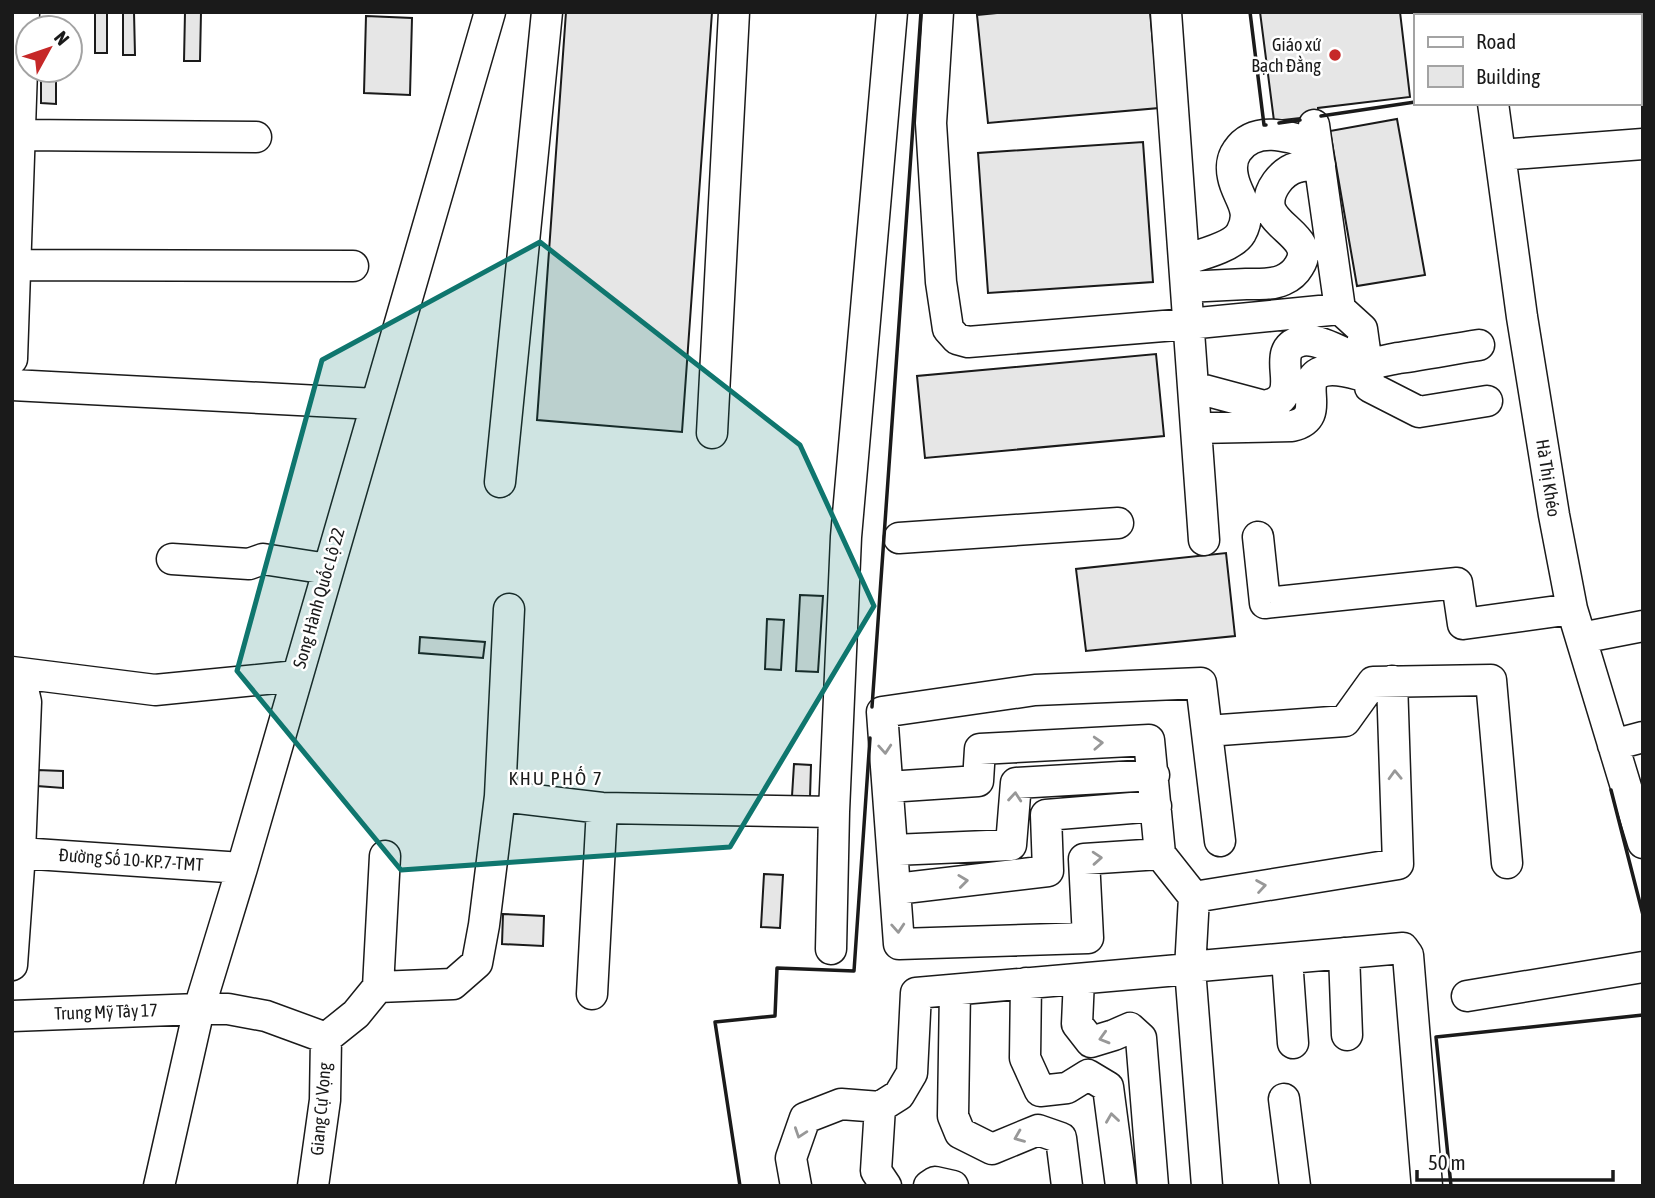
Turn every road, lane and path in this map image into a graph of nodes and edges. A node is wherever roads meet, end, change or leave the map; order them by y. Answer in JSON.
{"nodes":[{"id":1,"x":24,"y":12,"type":"edge"},
{"id":2,"x":490,"y":12,"type":"edge"},
{"id":3,"x":547,"y":12,"type":"edge"},
{"id":4,"x":734,"y":12,"type":"edge"},
{"id":5,"x":892,"y":12,"type":"edge"},
{"id":6,"x":937,"y":12,"type":"edge"},
{"id":7,"x":1166,"y":12,"type":"edge"},
{"id":8,"x":1493,"y":105,"type":"edge"},
{"id":9,"x":20,"y":135,"type":"junction"},
{"id":10,"x":256,"y":137,"type":"dead end"},
{"id":11,"x":1643,"y":144,"type":"edge"},
{"id":12,"x":1317,"y":145,"type":"junction"},
{"id":13,"x":1500,"y":156,"type":"junction"},
{"id":14,"x":352,"y":266,"type":"dead end"},
{"id":15,"x":1185,"y":274,"type":"junction"},
{"id":16,"x":14,"y":280,"type":"edge"},
{"id":17,"x":1340,"y":309,"type":"junction"},
{"id":18,"x":1188,"y":324,"type":"junction"},
{"id":19,"x":1479,"y":345,"type":"dead end"},
{"id":20,"x":12,"y":359,"type":"edge"},
{"id":21,"x":1367,"y":370,"type":"junction"},
{"id":22,"x":12,"y":385,"type":"edge"},
{"id":23,"x":1193,"y":387,"type":"junction"},
{"id":24,"x":1487,"y":401,"type":"dead end"},
{"id":25,"x":376,"y":404,"type":"junction"},
{"id":26,"x":1196,"y":428,"type":"junction"},
{"id":27,"x":712,"y":433,"type":"dead end"},
{"id":28,"x":500,"y":482,"type":"dead end"},
{"id":29,"x":1118,"y":523,"type":"dead end"},
{"id":30,"x":1258,"y":537,"type":"dead end"},
{"id":31,"x":899,"y":538,"type":"dead end"},
{"id":32,"x":1204,"y":540,"type":"dead end"},
{"id":33,"x":172,"y":559,"type":"dead end"},
{"id":34,"x":328,"y":569,"type":"junction"},
{"id":35,"x":509,"y":609,"type":"dead end"},
{"id":36,"x":1572,"y":609,"type":"junction"},
{"id":37,"x":1643,"y":626,"type":"edge"},
{"id":38,"x":1581,"y":638,"type":"junction"},
{"id":39,"x":12,"y":673,"type":"edge"},
{"id":40,"x":297,"y":676,"type":"junction"},
{"id":41,"x":1392,"y":681,"type":"junction"},
{"id":42,"x":1207,"y":731,"type":"junction"},
{"id":43,"x":1643,"y":737,"type":"edge"},
{"id":44,"x":1613,"y":746,"type":"junction"},
{"id":45,"x":1154,"y":775,"type":"junction"},
{"id":46,"x":888,"y":787,"type":"junction"},
{"id":47,"x":500,"y":796,"type":"junction"},
{"id":48,"x":1156,"y":806,"type":"junction"},
{"id":49,"x":602,"y":808,"type":"junction"},
{"id":50,"x":834,"y":812,"type":"junction"},
{"id":51,"x":1220,"y":841,"type":"dead end"},
{"id":52,"x":1643,"y":843,"type":"edge"},
{"id":53,"x":892,"y":850,"type":"junction"},
{"id":54,"x":20,"y":853,"type":"junction"},
{"id":55,"x":1160,"y":854,"type":"junction"},
{"id":56,"x":384,"y":856,"type":"dead end"},
{"id":57,"x":1507,"y":863,"type":"dead end"},
{"id":58,"x":242,"y":867,"type":"junction"},
{"id":59,"x":896,"y":889,"type":"junction"},
{"id":60,"x":1194,"y":897,"type":"junction"},
{"id":61,"x":831,"y":949,"type":"dead end"},
{"id":62,"x":1344,"y":953,"type":"junction"},
{"id":63,"x":1287,"y":959,"type":"junction"},
{"id":64,"x":12,"y":965,"type":"edge"},
{"id":65,"x":1643,"y":967,"type":"edge"},
{"id":66,"x":1190,"y":969,"type":"junction"},
{"id":67,"x":1079,"y":979,"type":"junction"},
{"id":68,"x":1026,"y":984,"type":"junction"},
{"id":69,"x":378,"y":987,"type":"junction"},
{"id":70,"x":955,"y":990,"type":"junction"},
{"id":71,"x":592,"y":993,"type":"dead end"},
{"id":72,"x":1467,"y":996,"type":"dead end"},
{"id":73,"x":199,"y":1009,"type":"junction"},
{"id":74,"x":12,"y":1016,"type":"edge"},
{"id":75,"x":1347,"y":1035,"type":"dead end"},
{"id":76,"x":326,"y":1038,"type":"junction"},
{"id":77,"x":1293,"y":1043,"type":"dead end"},
{"id":78,"x":1284,"y":1099,"type":"dead end"},
{"id":79,"x":880,"y":1107,"type":"junction"},
{"id":80,"x":159,"y":1186,"type":"edge"},
{"id":81,"x":313,"y":1186,"type":"edge"},
{"id":82,"x":796,"y":1186,"type":"edge"},
{"id":83,"x":886,"y":1186,"type":"edge"},
{"id":84,"x":929,"y":1186,"type":"edge"},
{"id":85,"x":953,"y":1186,"type":"edge"},
{"id":86,"x":1067,"y":1186,"type":"edge"},
{"id":87,"x":1121,"y":1186,"type":"edge"},
{"id":88,"x":1153,"y":1186,"type":"edge"},
{"id":89,"x":1208,"y":1186,"type":"edge"},
{"id":90,"x":1295,"y":1186,"type":"edge"},
{"id":91,"x":1427,"y":1186,"type":"edge"}],
"edges":[{"from":1,"to":9,"type":"street"},
{"from":2,"to":25,"type":"street","name":"Song Hành Quốc Lộ 22"},
{"from":3,"to":28,"type":"street"},
{"from":4,"to":27,"type":"street"},
{"from":5,"to":50,"type":"street"},
{"from":6,"to":18,"type":"street"},
{"from":7,"to":15,"type":"street"},
{"from":8,"to":13,"type":"street","name":"Hà Thị Khéo"},
{"from":9,"to":10,"type":"street"},
{"from":9,"to":16,"type":"street"},
{"from":11,"to":13,"type":"street"},
{"from":12,"to":15,"type":"street"},
{"from":12,"to":15,"type":"street"},
{"from":12,"to":17,"type":"street"},
{"from":13,"to":36,"type":"street","name":"Hà Thị Khéo"},
{"from":14,"to":16,"type":"street"},
{"from":15,"to":18,"type":"street"},
{"from":16,"to":20,"type":"street"},
{"from":17,"to":18,"type":"street"},
{"from":17,"to":21,"type":"street"},
{"from":18,"to":23,"type":"street"},
{"from":19,"to":21,"type":"street"},
{"from":21,"to":23,"type":"street"},
{"from":21,"to":24,"type":"street"},
{"from":21,"to":26,"type":"street"},
{"from":22,"to":25,"type":"street"},
{"from":23,"to":26,"type":"street"},
{"from":25,"to":34,"type":"street","name":"Song Hành Quốc Lộ 22"},
{"from":26,"to":32,"type":"street"},
{"from":29,"to":31,"type":"street"},
{"from":30,"to":36,"type":"street"},
{"from":33,"to":34,"type":"street"},
{"from":34,"to":40,"type":"street","name":"Song Hành Quốc Lộ 22"},
{"from":35,"to":47,"type":"street"},
{"from":36,"to":38,"type":"street","name":"Hà Thị Khéo"},
{"from":37,"to":38,"type":"street"},
{"from":38,"to":44,"type":"street","name":"Hà Thị Khéo"},
{"from":39,"to":40,"type":"street"},
{"from":39,"to":54,"type":"street"},
{"from":40,"to":58,"type":"street","name":"Song Hành Quốc Lộ 22"},
{"from":41,"to":42,"type":"street"},
{"from":41,"to":57,"type":"street"},
{"from":60,"to":41,"type":"street","one_way":true},
{"from":42,"to":46,"type":"street","one_way":true},
{"from":42,"to":51,"type":"street"},
{"from":43,"to":44,"type":"street"},
{"from":44,"to":52,"type":"street","name":"Hà Thị Khéo"},
{"from":46,"to":45,"type":"street","one_way":true},
{"from":45,"to":48,"type":"street"},
{"from":53,"to":45,"type":"street","one_way":true},
{"from":46,"to":53,"type":"street"},
{"from":47,"to":49,"type":"street"},
{"from":47,"to":69,"type":"street"},
{"from":48,"to":55,"type":"street"},
{"from":59,"to":48,"type":"street","one_way":true},
{"from":49,"to":50,"type":"street"},
{"from":49,"to":71,"type":"street"},
{"from":50,"to":61,"type":"street"},
{"from":53,"to":59,"type":"street"},
{"from":54,"to":58,"type":"street","name":"Đường Số 10-KP.7-TMT"},
{"from":54,"to":64,"type":"street"},
{"from":59,"to":55,"type":"street","one_way":true},
{"from":55,"to":60,"type":"street"},
{"from":56,"to":69,"type":"street"},
{"from":58,"to":73,"type":"street","name":"Song Hành Quốc Lộ 22"},
{"from":60,"to":66,"type":"street"},
{"from":62,"to":63,"type":"street"},
{"from":62,"to":75,"type":"street"},
{"from":62,"to":91,"type":"street"},
{"from":63,"to":66,"type":"street"},
{"from":63,"to":77,"type":"street"},
{"from":65,"to":72,"type":"street"},
{"from":66,"to":67,"type":"street"},
{"from":66,"to":89,"type":"street"},
{"from":67,"to":68,"type":"street"},
{"from":88,"to":67,"type":"street","one_way":true},
{"from":68,"to":70,"type":"street"},
{"from":87,"to":68,"type":"street","one_way":true},
{"from":69,"to":76,"type":"street"},
{"from":70,"to":79,"type":"street"},
{"from":86,"to":70,"type":"street","one_way":true},
{"from":73,"to":74,"type":"street","name":"Trung Mỹ Tây 17"},
{"from":73,"to":76,"type":"street","name":"Giang Cự Vọng"},
{"from":73,"to":80,"type":"street","name":"Song Hành Quốc Lộ 22"},
{"from":76,"to":81,"type":"street","name":"Giang Cự Vọng"},
{"from":78,"to":90,"type":"street"},
{"from":79,"to":82,"type":"street","one_way":true},
{"from":79,"to":83,"type":"street"},
{"from":84,"to":85,"type":"street"}]}
